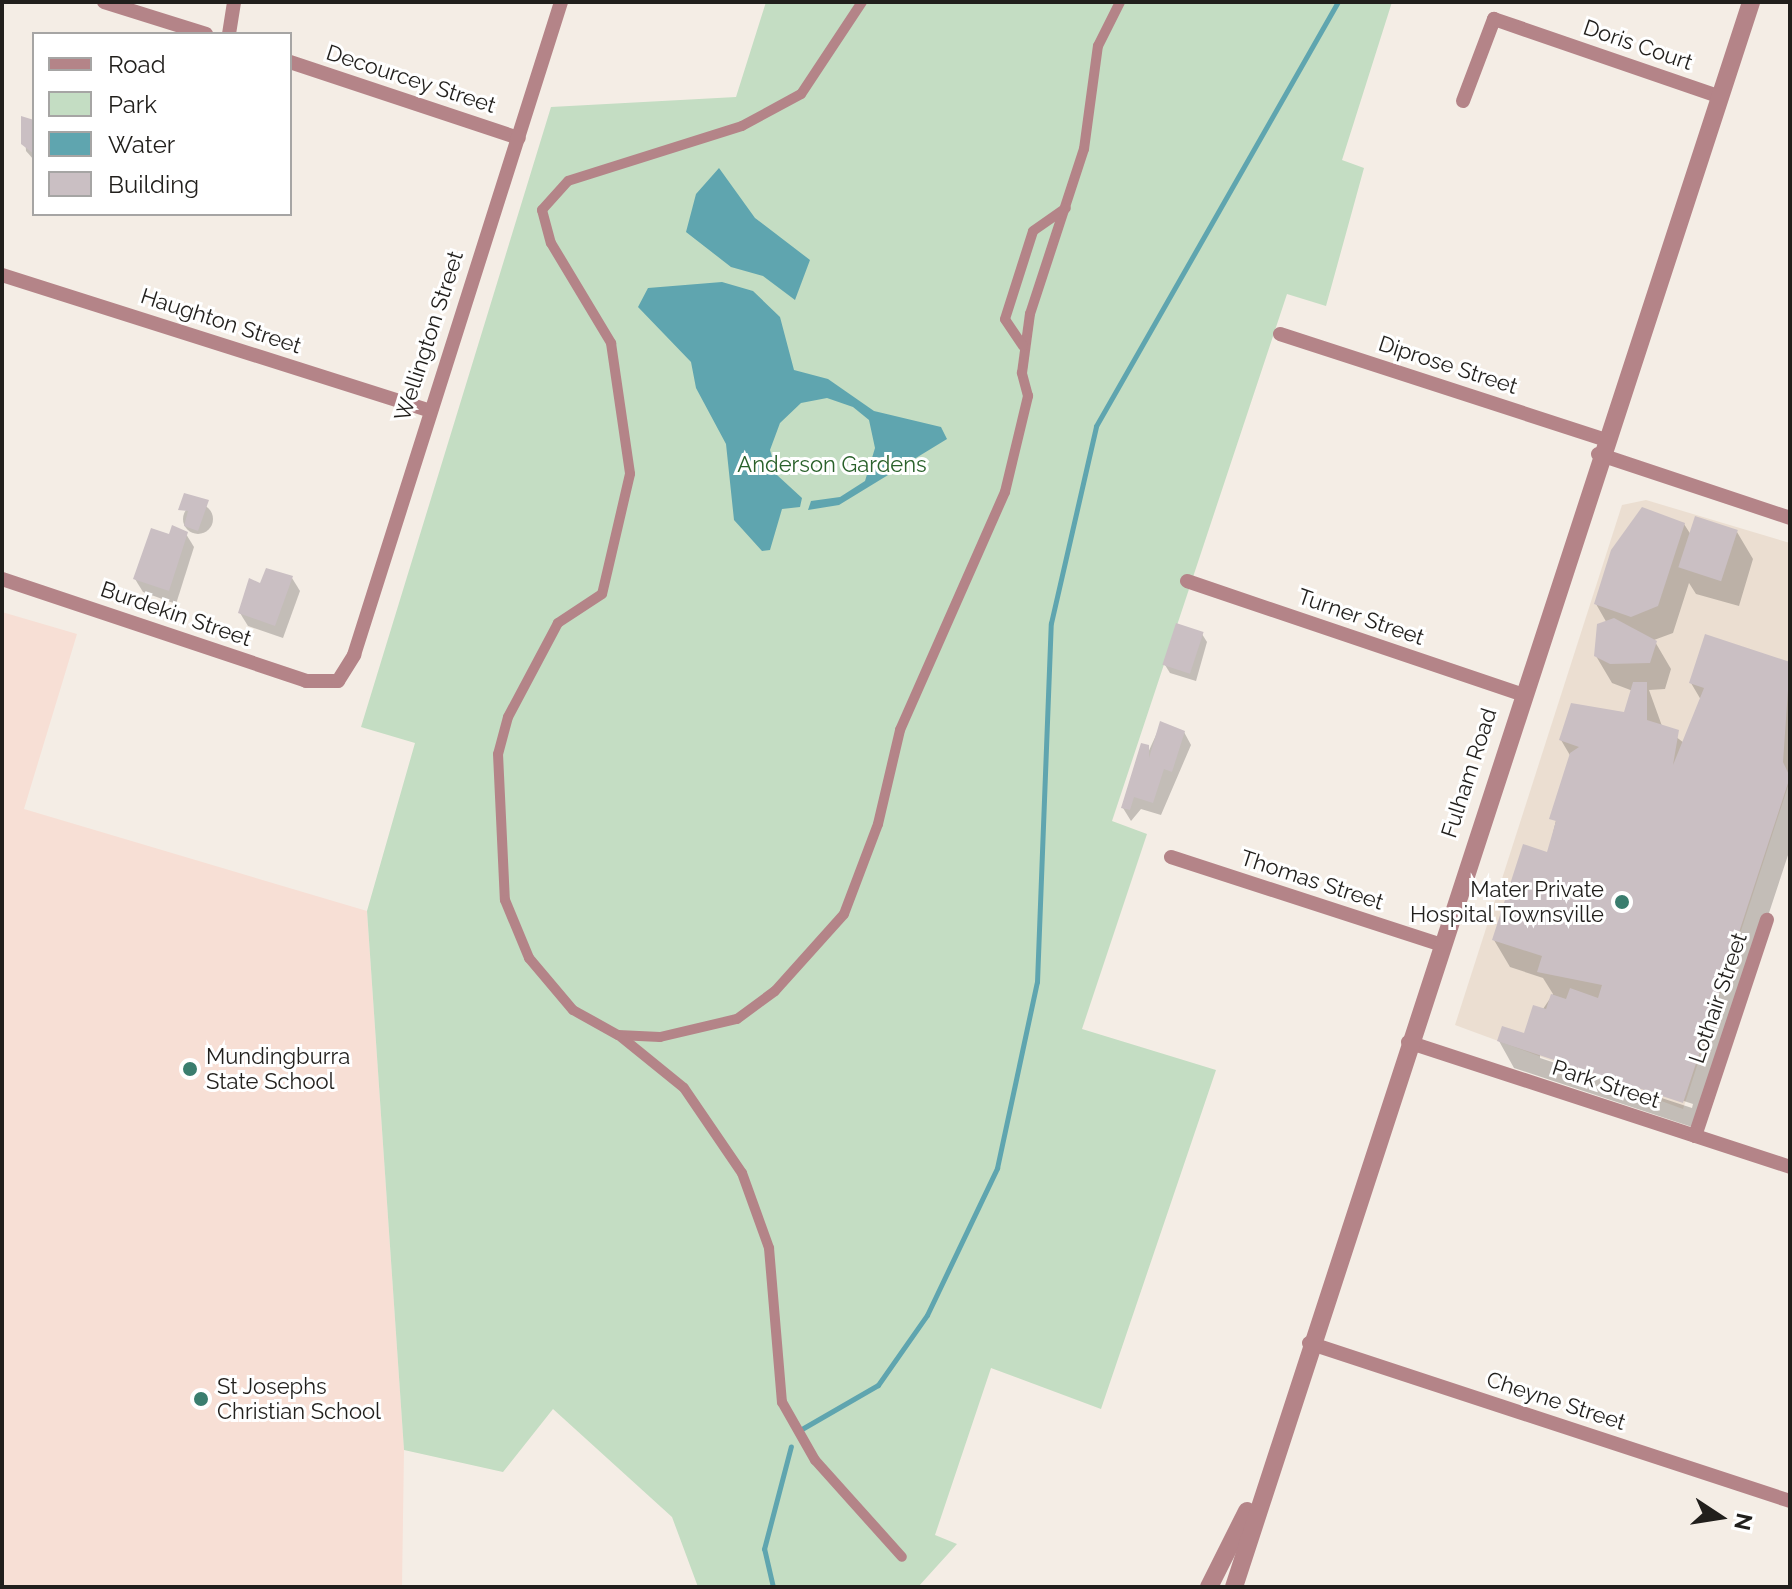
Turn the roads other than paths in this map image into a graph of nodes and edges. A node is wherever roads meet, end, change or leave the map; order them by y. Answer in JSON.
{"nodes":[{"id":1,"x":104,"y":2,"type":"edge"},
{"id":2,"x":234,"y":2,"type":"edge"},
{"id":3,"x":561,"y":2,"type":"edge"},
{"id":4,"x":862,"y":2,"type":"edge"},
{"id":5,"x":1120,"y":2,"type":"edge"},
{"id":6,"x":1740,"y":2,"type":"edge"},
{"id":7,"x":1751,"y":2,"type":"edge"},
{"id":8,"x":200,"y":32,"type":"edge"},
{"id":9,"x":229,"y":32,"type":"edge"},
{"id":10,"x":292,"y":63,"type":"edge"},
{"id":11,"x":1715,"y":95,"type":"junction"},
{"id":12,"x":1463,"y":101,"type":"dead end"},
{"id":13,"x":519,"y":138,"type":"junction"},
{"id":14,"x":1066,"y":208,"type":"junction"},
{"id":15,"x":2,"y":275,"type":"edge"},
{"id":16,"x":1280,"y":334,"type":"dead end"},
{"id":17,"x":1023,"y":346,"type":"junction"},
{"id":18,"x":428,"y":410,"type":"junction"},
{"id":19,"x":1601,"y":446,"type":"junction"},
{"id":20,"x":1790,"y":518,"type":"edge"},
{"id":21,"x":2,"y":579,"type":"edge"},
{"id":22,"x":1187,"y":581,"type":"dead end"},
{"id":23,"x":338,"y":681,"type":"joint"},
{"id":24,"x":1520,"y":694,"type":"junction"},
{"id":25,"x":1171,"y":857,"type":"dead end"},
{"id":26,"x":1767,"y":920,"type":"dead end"},
{"id":27,"x":1439,"y":944,"type":"junction"},
{"id":28,"x":618,"y":1035,"type":"junction"},
{"id":29,"x":1408,"y":1042,"type":"junction"},
{"id":30,"x":1695,"y":1136,"type":"junction"},
{"id":31,"x":1790,"y":1167,"type":"edge"},
{"id":32,"x":1309,"y":1343,"type":"junction"},
{"id":33,"x":1269,"y":1466,"type":"junction"},
{"id":34,"x":1790,"y":1501,"type":"edge"},
{"id":35,"x":902,"y":1557,"type":"dead end"},
{"id":36,"x":1209,"y":1587,"type":"edge"},
{"id":37,"x":1234,"y":1587,"type":"edge"}],
"edges":[{"from":1,"to":8,"type":"street"},
{"from":2,"to":9,"type":"street"},
{"from":3,"to":13,"type":"street","name":"Wellington Street"},
{"from":4,"to":28,"type":"street"},
{"from":5,"to":14,"type":"street"},
{"from":6,"to":11,"type":"street","name":"Fulham Road"},
{"from":7,"to":11,"type":"street","name":"Fulham Road"},
{"from":10,"to":13,"type":"street","name":"Decourcey Street"},
{"from":11,"to":12,"type":"street","name":"Doris Court"},
{"from":11,"to":19,"type":"street","name":"Fulham Road"},
{"from":13,"to":18,"type":"street","name":"Wellington Street"},
{"from":14,"to":17,"type":"street"},
{"from":14,"to":17,"type":"street"},
{"from":15,"to":18,"type":"street","name":"Haughton Street"},
{"from":16,"to":19,"type":"street","name":"Diprose Street"},
{"from":17,"to":28,"type":"street"},
{"from":18,"to":23,"type":"street","name":"Wellington Street"},
{"from":19,"to":20,"type":"street","name":"Diprose Street"},
{"from":19,"to":24,"type":"street","name":"Fulham Road"},
{"from":21,"to":23,"type":"street","name":"Burdekin Street"},
{"from":22,"to":24,"type":"street","name":"Turner Street"},
{"from":24,"to":27,"type":"street","name":"Fulham Road"},
{"from":25,"to":27,"type":"street","name":"Thomas Street"},
{"from":26,"to":30,"type":"street","name":"Lothair Street"},
{"from":27,"to":29,"type":"street","name":"Fulham Road"},
{"from":28,"to":35,"type":"street"},
{"from":29,"to":30,"type":"street","name":"Park Street"},
{"from":29,"to":32,"type":"street","name":"Fulham Road"},
{"from":30,"to":31,"type":"street","name":"Park Street"},
{"from":32,"to":33,"type":"street","name":"Fulham Road"},
{"from":32,"to":34,"type":"street","name":"Cheyne Street"},
{"from":33,"to":36,"type":"street","name":"Fulham Road"},
{"from":33,"to":37,"type":"street","name":"Fulham Road"}]}
